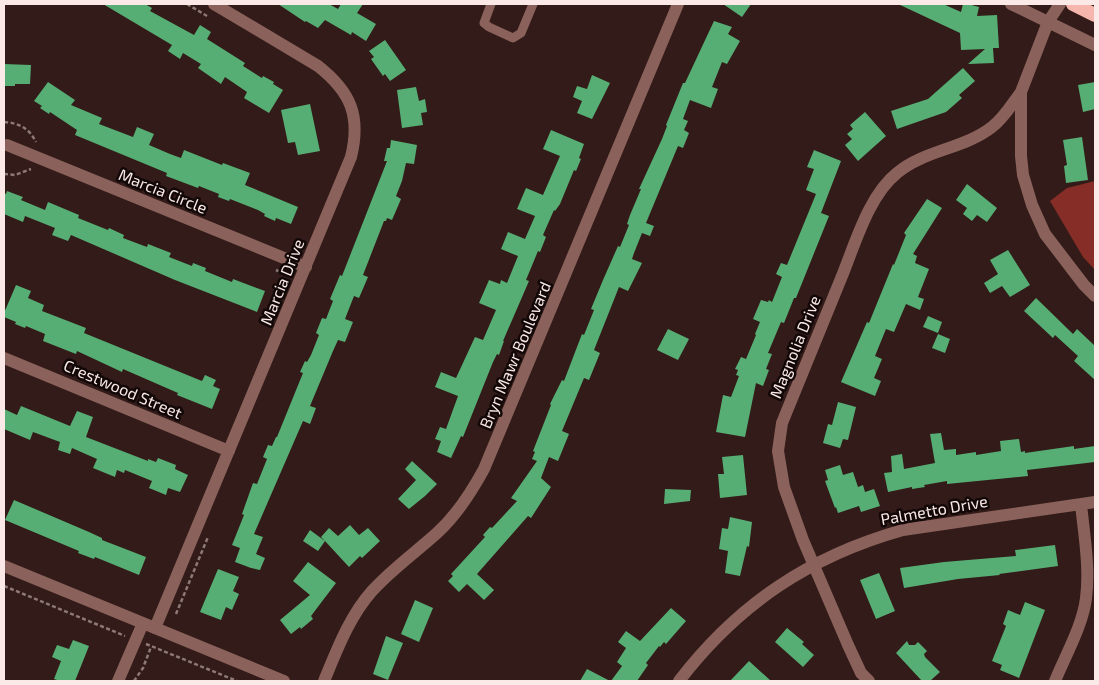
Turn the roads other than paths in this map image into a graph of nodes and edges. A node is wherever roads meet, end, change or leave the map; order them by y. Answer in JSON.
{"nodes":[{"id":1,"x":214,"y":4,"type":"edge"},
{"id":2,"x":491,"y":4,"type":"edge"},
{"id":3,"x":533,"y":4,"type":"edge"},
{"id":4,"x":678,"y":4,"type":"edge"},
{"id":5,"x":1011,"y":4,"type":"edge"},
{"id":6,"x":1060,"y":4,"type":"edge"},
{"id":7,"x":1073,"y":4,"type":"edge"},
{"id":8,"x":1095,"y":15,"type":"edge"},
{"id":9,"x":1048,"y":22,"type":"junction"},
{"id":10,"x":1095,"y":45,"type":"edge"},
{"id":11,"x":1021,"y":92,"type":"junction"},
{"id":12,"x":7,"y":145,"type":"dead end"},
{"id":13,"x":306,"y":268,"type":"junction"},
{"id":14,"x":1095,"y":296,"type":"edge"},
{"id":15,"x":4,"y":358,"type":"edge"},
{"id":16,"x":229,"y":451,"type":"junction"},
{"id":17,"x":1095,"y":502,"type":"edge"},
{"id":18,"x":1081,"y":504,"type":"junction"},
{"id":19,"x":814,"y":565,"type":"junction"},
{"id":20,"x":4,"y":566,"type":"edge"},
{"id":21,"x":143,"y":623,"type":"junction"},
{"id":22,"x":155,"y":628,"type":"junction"},
{"id":23,"x":118,"y":681,"type":"edge"},
{"id":24,"x":284,"y":681,"type":"edge"},
{"id":25,"x":324,"y":681,"type":"edge"},
{"id":26,"x":679,"y":681,"type":"edge"},
{"id":27,"x":868,"y":681,"type":"edge"},
{"id":28,"x":1055,"y":681,"type":"edge"}],
"edges":[{"from":1,"to":13,"type":"street","name":"Marcia Drive"},
{"from":2,"to":3,"type":"lane"},
{"from":4,"to":25,"type":"street","name":"Bryn Mawr Boulevard"},
{"from":5,"to":9,"type":"street"},
{"from":6,"to":9,"type":"street"},
{"from":7,"to":8,"type":"highway"},
{"from":9,"to":10,"type":"street"},
{"from":9,"to":11,"type":"street"},
{"from":11,"to":14,"type":"street"},
{"from":11,"to":19,"type":"street","name":"Magnolia Drive"},
{"from":12,"to":13,"type":"street","name":"Marcia Circle"},
{"from":13,"to":16,"type":"street","name":"Marcia Drive"},
{"from":15,"to":16,"type":"street","name":"Crestwood Street"},
{"from":16,"to":22,"type":"street","name":"Marcia Drive"},
{"from":17,"to":18,"type":"street","name":"Palmetto Drive"},
{"from":18,"to":19,"type":"street","name":"Palmetto Drive"},
{"from":18,"to":28,"type":"street"},
{"from":19,"to":26,"type":"street","name":"Palmetto Drive"},
{"from":19,"to":27,"type":"street","name":"Magnolia Drive"},
{"from":20,"to":21,"type":"street"},
{"from":21,"to":22,"type":"street"},
{"from":21,"to":23,"type":"street"},
{"from":22,"to":24,"type":"street"}]}
